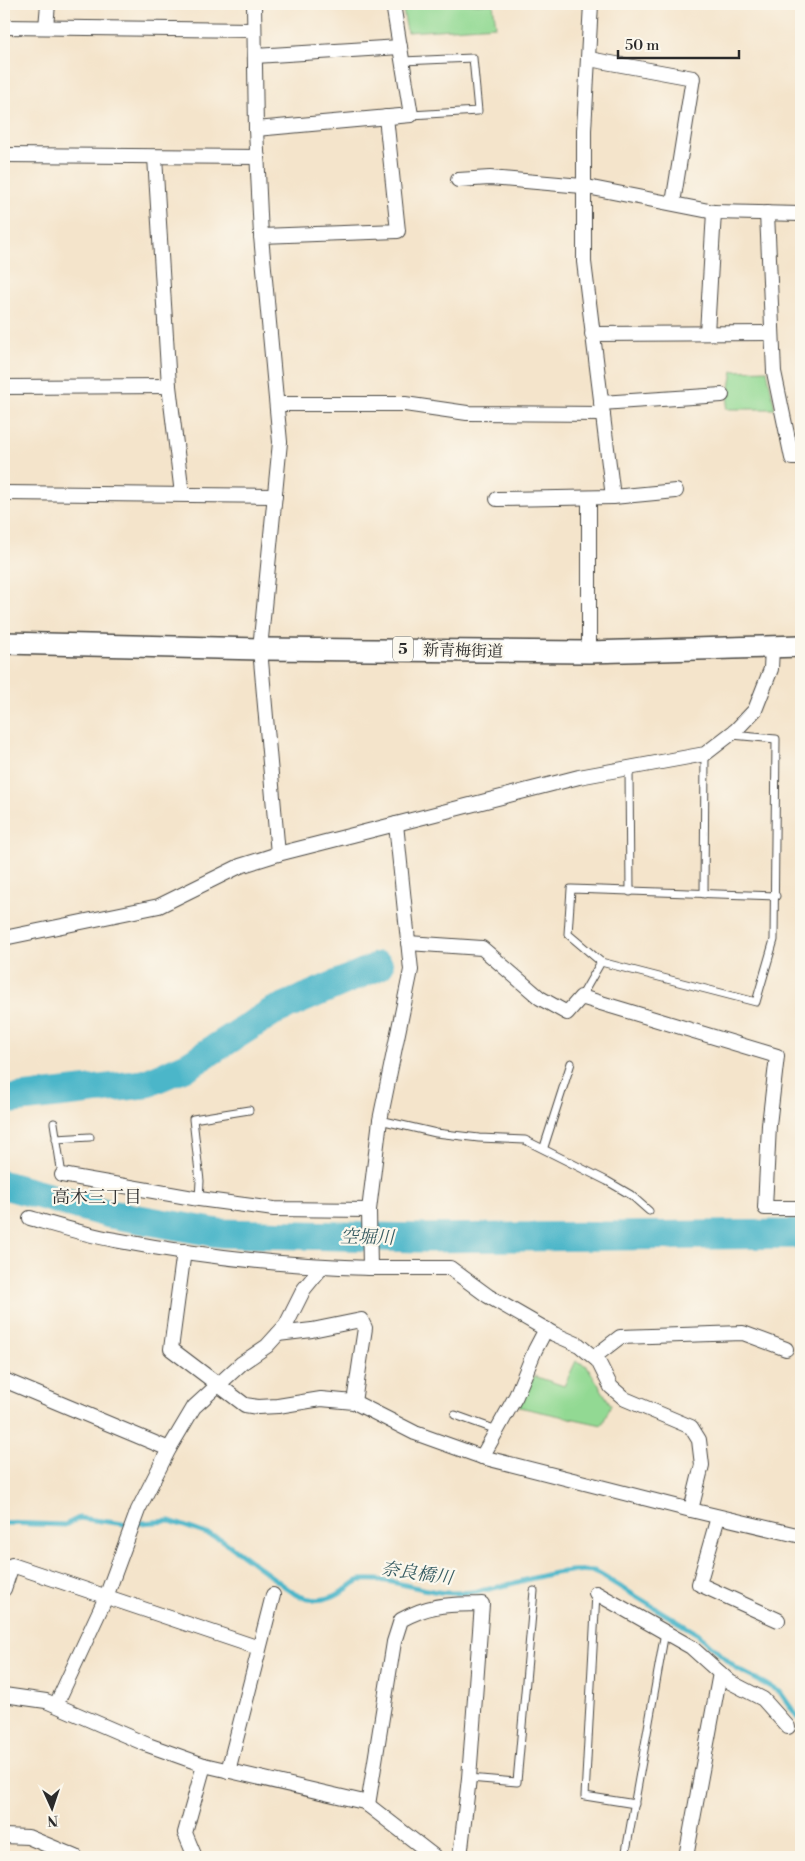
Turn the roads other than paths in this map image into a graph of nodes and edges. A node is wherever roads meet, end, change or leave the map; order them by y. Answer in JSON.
{"nodes":[{"id":1,"x":48,"y":4,"type":"edge"},
{"id":2,"x":254,"y":4,"type":"edge"},
{"id":3,"x":393,"y":4,"type":"edge"},
{"id":4,"x":591,"y":4,"type":"edge"},
{"id":5,"x":4,"y":27,"type":"edge"},
{"id":6,"x":46,"y":27,"type":"junction"},
{"id":7,"x":254,"y":30,"type":"junction"},
{"id":8,"x":401,"y":54,"type":"junction"},
{"id":9,"x":255,"y":56,"type":"junction"},
{"id":10,"x":589,"y":59,"type":"junction"},
{"id":11,"x":411,"y":115,"type":"junction"},
{"id":12,"x":386,"y":117,"type":"junction"},
{"id":13,"x":256,"y":129,"type":"junction"},
{"id":14,"x":4,"y":155,"type":"edge"},
{"id":15,"x":155,"y":157,"type":"junction"},
{"id":16,"x":258,"y":157,"type":"junction"},
{"id":17,"x":458,"y":180,"type":"dead end"},
{"id":18,"x":582,"y":186,"type":"junction"},
{"id":19,"x":672,"y":203,"type":"junction"},
{"id":20,"x":714,"y":212,"type":"junction"},
{"id":21,"x":767,"y":213,"type":"junction"},
{"id":22,"x":801,"y":214,"type":"edge"},
{"id":23,"x":261,"y":236,"type":"junction"},
{"id":24,"x":707,"y":333,"type":"junction"},
{"id":25,"x":771,"y":333,"type":"junction"},
{"id":26,"x":592,"y":334,"type":"junction"},
{"id":27,"x":169,"y":386,"type":"junction"},
{"id":28,"x":4,"y":387,"type":"edge"},
{"id":29,"x":722,"y":395,"type":"dead end"},
{"id":30,"x":278,"y":404,"type":"junction"},
{"id":31,"x":602,"y":409,"type":"junction"},
{"id":32,"x":801,"y":458,"type":"edge"},
{"id":33,"x":676,"y":490,"type":"dead end"},
{"id":34,"x":4,"y":493,"type":"edge"},
{"id":35,"x":182,"y":494,"type":"junction"},
{"id":36,"x":275,"y":496,"type":"junction"},
{"id":37,"x":613,"y":496,"type":"junction"},
{"id":38,"x":589,"y":498,"type":"junction"},
{"id":39,"x":497,"y":499,"type":"dead end"},
{"id":40,"x":4,"y":642,"type":"edge"},
{"id":41,"x":801,"y":646,"type":"edge"},
{"id":42,"x":772,"y":647,"type":"junction"},
{"id":43,"x":260,"y":649,"type":"junction"},
{"id":44,"x":589,"y":652,"type":"junction"},
{"id":45,"x":730,"y":735,"type":"junction"},
{"id":46,"x":705,"y":754,"type":"junction"},
{"id":47,"x":629,"y":769,"type":"junction"},
{"id":48,"x":396,"y":824,"type":"junction"},
{"id":49,"x":278,"y":854,"type":"junction"},
{"id":50,"x":630,"y":892,"type":"junction"},
{"id":51,"x":704,"y":894,"type":"junction"},
{"id":52,"x":776,"y":896,"type":"junction"},
{"id":53,"x":4,"y":938,"type":"edge"},
{"id":54,"x":408,"y":943,"type":"junction"},
{"id":55,"x":601,"y":962,"type":"junction"},
{"id":56,"x":581,"y":997,"type":"junction"},
{"id":57,"x":571,"y":1063,"type":"dead end"},
{"id":58,"x":249,"y":1110,"type":"dead end"},
{"id":59,"x":380,"y":1120,"type":"junction"},
{"id":60,"x":54,"y":1123,"type":"dead end"},
{"id":61,"x":90,"y":1138,"type":"dead end"},
{"id":62,"x":56,"y":1139,"type":"junction"},
{"id":63,"x":544,"y":1148,"type":"junction"},
{"id":64,"x":62,"y":1175,"type":"joint"},
{"id":65,"x":199,"y":1199,"type":"junction"},
{"id":66,"x":801,"y":1208,"type":"edge"},
{"id":67,"x":649,"y":1211,"type":"dead end"},
{"id":68,"x":369,"y":1213,"type":"junction"},
{"id":69,"x":30,"y":1218,"type":"dead end"},
{"id":70,"x":184,"y":1251,"type":"junction"},
{"id":71,"x":370,"y":1264,"type":"junction"},
{"id":72,"x":322,"y":1267,"type":"junction"},
{"id":73,"x":546,"y":1330,"type":"junction"},
{"id":74,"x":278,"y":1334,"type":"junction"},
{"id":75,"x":786,"y":1349,"type":"dead end"},
{"id":76,"x":594,"y":1358,"type":"junction"},
{"id":77,"x":4,"y":1380,"type":"edge"},
{"id":78,"x":217,"y":1384,"type":"junction"},
{"id":79,"x":354,"y":1402,"type":"junction"},
{"id":80,"x":455,"y":1415,"type":"dead end"},
{"id":81,"x":497,"y":1430,"type":"junction"},
{"id":82,"x":169,"y":1449,"type":"junction"},
{"id":83,"x":482,"y":1457,"type":"junction"},
{"id":84,"x":690,"y":1510,"type":"junction"},
{"id":85,"x":718,"y":1517,"type":"junction"},
{"id":86,"x":801,"y":1536,"type":"edge"},
{"id":87,"x":4,"y":1590,"type":"edge"},
{"id":88,"x":534,"y":1591,"type":"dead end"},
{"id":89,"x":596,"y":1593,"type":"joint"},
{"id":90,"x":274,"y":1595,"type":"dead end"},
{"id":91,"x":106,"y":1597,"type":"junction"},
{"id":92,"x":778,"y":1620,"type":"dead end"},
{"id":93,"x":665,"y":1632,"type":"junction"},
{"id":94,"x":259,"y":1648,"type":"junction"},
{"id":95,"x":720,"y":1673,"type":"junction"},
{"id":96,"x":4,"y":1695,"type":"edge"},
{"id":97,"x":56,"y":1705,"type":"junction"},
{"id":98,"x":788,"y":1728,"type":"dead end"},
{"id":99,"x":204,"y":1765,"type":"junction"},
{"id":100,"x":228,"y":1770,"type":"junction"},
{"id":101,"x":469,"y":1778,"type":"junction"},
{"id":102,"x":635,"y":1804,"type":"junction"},
{"id":103,"x":368,"y":1805,"type":"junction"},
{"id":104,"x":4,"y":1836,"type":"edge"},
{"id":105,"x":76,"y":1857,"type":"edge"},
{"id":106,"x":195,"y":1857,"type":"edge"},
{"id":107,"x":435,"y":1857,"type":"edge"},
{"id":108,"x":460,"y":1857,"type":"edge"},
{"id":109,"x":625,"y":1857,"type":"edge"},
{"id":110,"x":686,"y":1857,"type":"edge"}],
"edges":[{"from":1,"to":6,"type":"street"},
{"from":2,"to":7,"type":"street"},
{"from":3,"to":8,"type":"street"},
{"from":4,"to":10,"type":"street"},
{"from":5,"to":6,"type":"street"},
{"from":6,"to":7,"type":"street"},
{"from":7,"to":9,"type":"street"},
{"from":8,"to":9,"type":"street"},
{"from":8,"to":11,"type":"street"},
{"from":8,"to":11,"type":"lane"},
{"from":9,"to":13,"type":"street"},
{"from":10,"to":18,"type":"street"},
{"from":10,"to":19,"type":"street"},
{"from":11,"to":12,"type":"street"},
{"from":12,"to":13,"type":"street"},
{"from":12,"to":23,"type":"street"},
{"from":13,"to":16,"type":"street"},
{"from":14,"to":15,"type":"street"},
{"from":15,"to":16,"type":"street"},
{"from":15,"to":27,"type":"street"},
{"from":16,"to":23,"type":"street"},
{"from":17,"to":18,"type":"street"},
{"from":18,"to":19,"type":"street"},
{"from":18,"to":26,"type":"street"},
{"from":19,"to":20,"type":"street"},
{"from":20,"to":21,"type":"street"},
{"from":20,"to":24,"type":"street"},
{"from":21,"to":22,"type":"street"},
{"from":21,"to":25,"type":"street"},
{"from":23,"to":30,"type":"street"},
{"from":24,"to":25,"type":"street"},
{"from":24,"to":26,"type":"street"},
{"from":25,"to":32,"type":"street"},
{"from":26,"to":31,"type":"street"},
{"from":27,"to":28,"type":"street"},
{"from":27,"to":35,"type":"street"},
{"from":29,"to":31,"type":"street"},
{"from":30,"to":31,"type":"street"},
{"from":30,"to":36,"type":"street"},
{"from":31,"to":37,"type":"street"},
{"from":33,"to":37,"type":"street"},
{"from":34,"to":35,"type":"street"},
{"from":35,"to":36,"type":"street"},
{"from":36,"to":43,"type":"street"},
{"from":37,"to":38,"type":"street"},
{"from":38,"to":39,"type":"street"},
{"from":38,"to":44,"type":"street"},
{"from":40,"to":43,"type":"main road","name":"新青梅街道","number":"5"},
{"from":41,"to":42,"type":"main road","name":"新青梅街道","number":"5"},
{"from":42,"to":44,"type":"main road","name":"新青梅街道","number":"5"},
{"from":42,"to":45,"type":"street"},
{"from":43,"to":44,"type":"main road","name":"新青梅街道","number":"5"},
{"from":43,"to":49,"type":"street"},
{"from":45,"to":46,"type":"street"},
{"from":45,"to":52,"type":"lane"},
{"from":46,"to":47,"type":"street"},
{"from":46,"to":51,"type":"lane"},
{"from":47,"to":48,"type":"street"},
{"from":47,"to":50,"type":"lane"},
{"from":48,"to":49,"type":"street"},
{"from":48,"to":54,"type":"street"},
{"from":49,"to":53,"type":"street"},
{"from":50,"to":51,"type":"lane"},
{"from":50,"to":55,"type":"lane"},
{"from":51,"to":52,"type":"lane"},
{"from":52,"to":55,"type":"lane"},
{"from":54,"to":56,"type":"street"},
{"from":54,"to":59,"type":"street"},
{"from":55,"to":56,"type":"lane"},
{"from":56,"to":66,"type":"street"},
{"from":57,"to":63,"type":"lane"},
{"from":58,"to":65,"type":"lane"},
{"from":59,"to":63,"type":"lane"},
{"from":59,"to":68,"type":"street"},
{"from":60,"to":62,"type":"lane"},
{"from":61,"to":62,"type":"lane"},
{"from":62,"to":64,"type":"lane"},
{"from":63,"to":67,"type":"lane"},
{"from":64,"to":65,"type":"street"},
{"from":65,"to":68,"type":"street"},
{"from":68,"to":71,"type":"street"},
{"from":69,"to":70,"type":"street"},
{"from":70,"to":72,"type":"street"},
{"from":70,"to":78,"type":"street"},
{"from":71,"to":72,"type":"street"},
{"from":71,"to":73,"type":"street"},
{"from":72,"to":74,"type":"street"},
{"from":73,"to":76,"type":"street"},
{"from":73,"to":81,"type":"street"},
{"from":74,"to":78,"type":"street"},
{"from":74,"to":79,"type":"street"},
{"from":75,"to":76,"type":"street"},
{"from":76,"to":84,"type":"street"},
{"from":77,"to":82,"type":"street"},
{"from":78,"to":79,"type":"street"},
{"from":78,"to":82,"type":"street"},
{"from":79,"to":83,"type":"street"},
{"from":80,"to":81,"type":"lane"},
{"from":81,"to":83,"type":"street"},
{"from":82,"to":91,"type":"street"},
{"from":83,"to":84,"type":"street"},
{"from":84,"to":85,"type":"street"},
{"from":85,"to":86,"type":"street"},
{"from":85,"to":92,"type":"street"},
{"from":87,"to":91,"type":"street"},
{"from":88,"to":101,"type":"lane"},
{"from":89,"to":93,"type":"street"},
{"from":89,"to":102,"type":"lane"},
{"from":90,"to":94,"type":"street"},
{"from":91,"to":94,"type":"street"},
{"from":91,"to":97,"type":"street"},
{"from":93,"to":95,"type":"street"},
{"from":93,"to":102,"type":"lane"},
{"from":94,"to":100,"type":"street"},
{"from":95,"to":98,"type":"street"},
{"from":95,"to":110,"type":"street"},
{"from":96,"to":97,"type":"street"},
{"from":97,"to":99,"type":"street"},
{"from":99,"to":100,"type":"street"},
{"from":99,"to":106,"type":"street"},
{"from":100,"to":103,"type":"street"},
{"from":101,"to":103,"type":"street"},
{"from":101,"to":108,"type":"street"},
{"from":102,"to":109,"type":"lane"},
{"from":103,"to":107,"type":"street"},
{"from":104,"to":105,"type":"street"}]}
